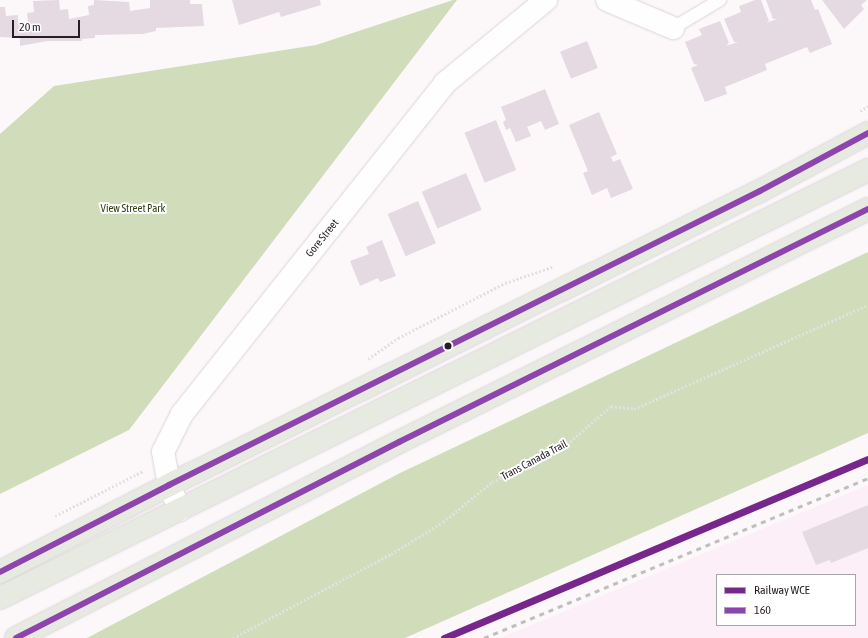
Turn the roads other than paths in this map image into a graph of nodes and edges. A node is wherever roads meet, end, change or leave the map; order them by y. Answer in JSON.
{"nodes":[{"id":1,"x":546,"y":0,"type":"edge"},
{"id":2,"x":606,"y":0,"type":"edge"},
{"id":3,"x":720,"y":0,"type":"edge"},
{"id":4,"x":673,"y":28,"type":"joint"},
{"id":5,"x":868,"y":133,"type":"edge"},
{"id":6,"x":868,"y":170,"type":"edge"},
{"id":7,"x":868,"y":209,"type":"edge"},
{"id":8,"x":168,"y":485,"type":"junction"},
{"id":9,"x":180,"y":510,"type":"junction"},
{"id":10,"x":0,"y":572,"type":"edge"},
{"id":11,"x":0,"y":598,"type":"edge"},
{"id":12,"x":16,"y":638,"type":"edge"}],
"edges":[{"from":1,"to":8,"type":"street","name":"Gore Street"},
{"from":2,"to":4,"type":"street"},
{"from":3,"to":4,"type":"lane"},
{"from":5,"to":8,"type":"main road"},
{"from":6,"to":9,"type":"main road"},
{"from":7,"to":12,"type":"main road"},
{"from":8,"to":9,"type":"street","name":"Gore Street"},
{"from":8,"to":10,"type":"main road"},
{"from":9,"to":11,"type":"main road"}]}
